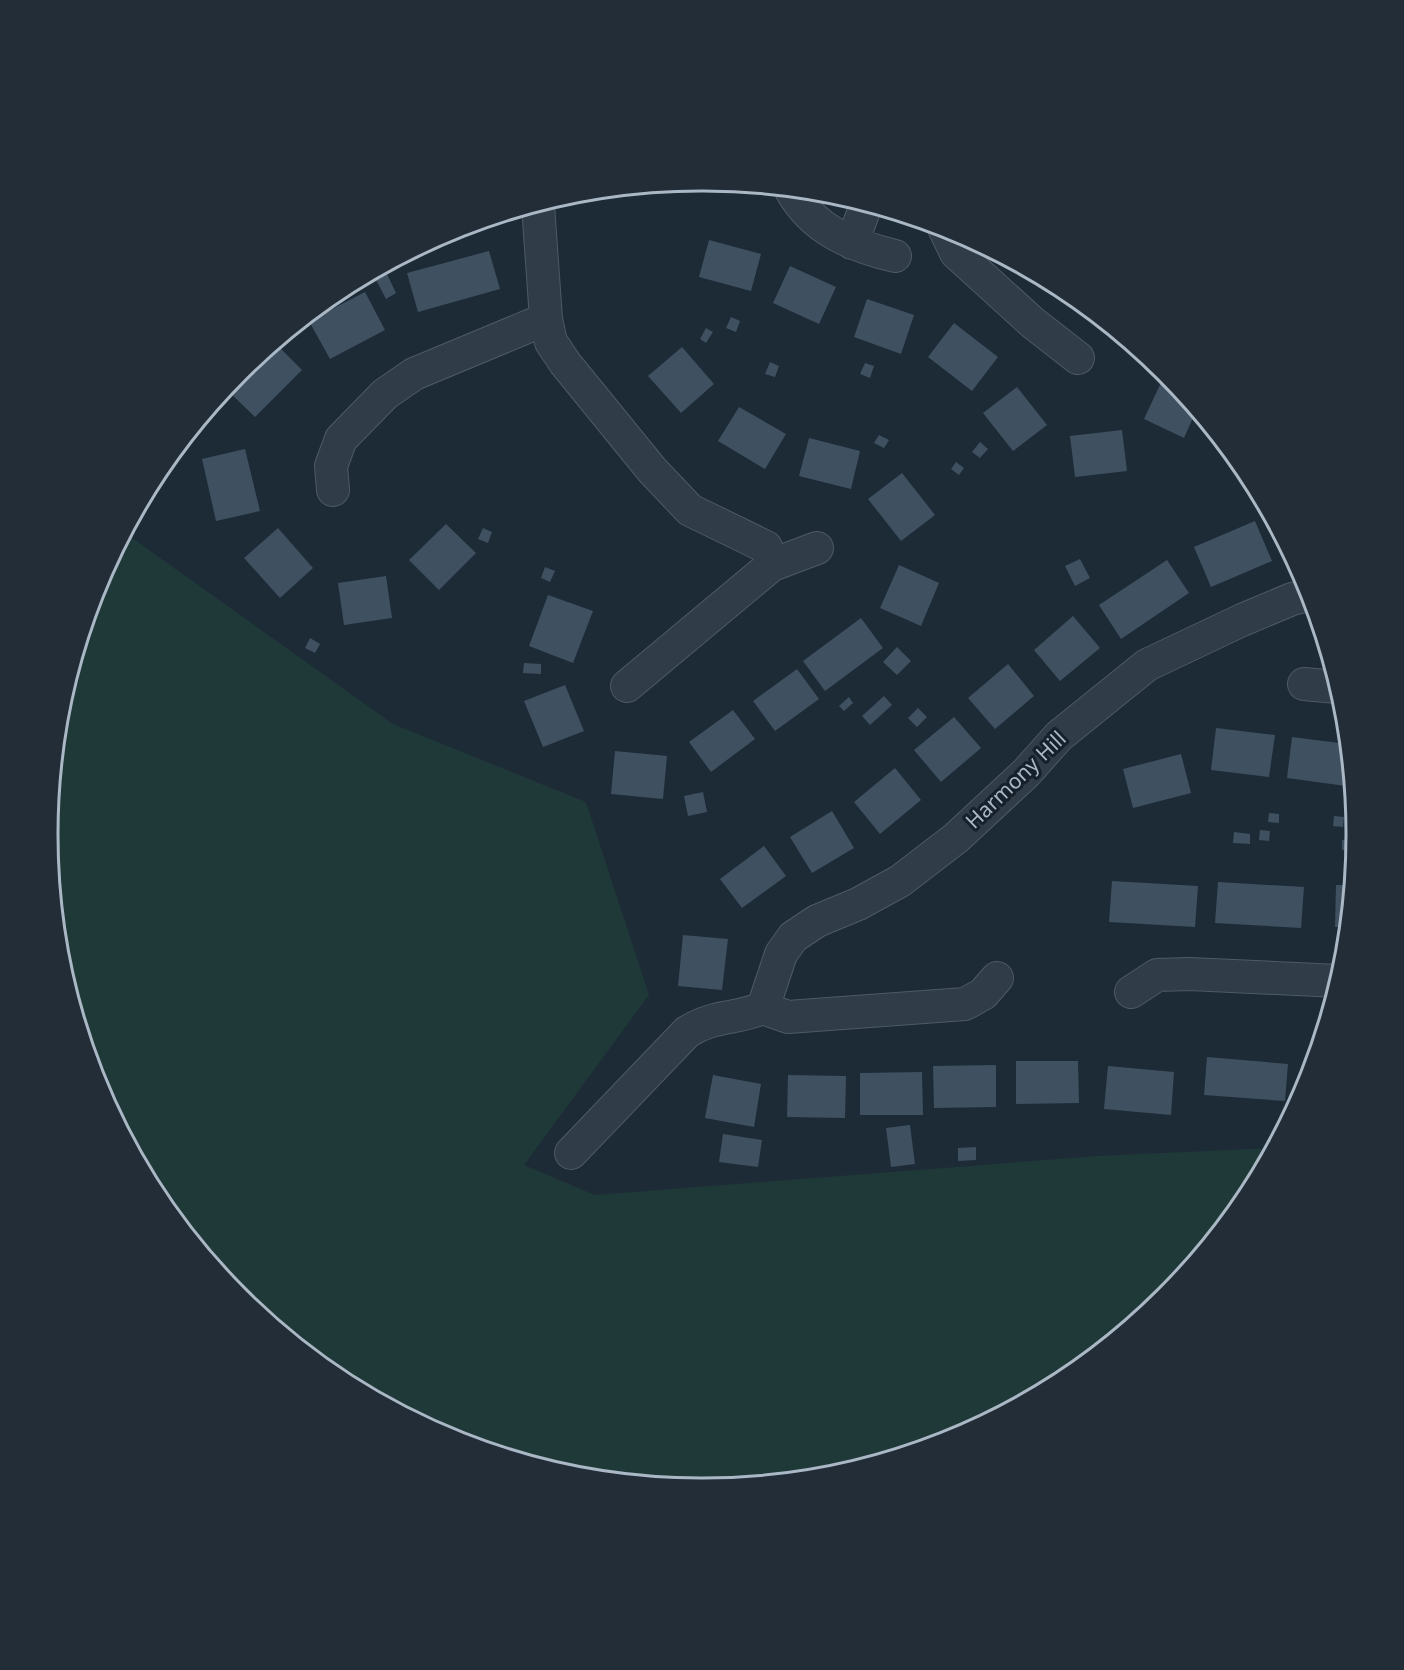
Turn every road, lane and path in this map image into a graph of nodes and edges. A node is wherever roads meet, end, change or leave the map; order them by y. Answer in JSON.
{"nodes":[{"id":1,"x":796,"y":199,"type":"edge"},
{"id":2,"x":539,"y":212,"type":"edge"},
{"id":3,"x":864,"y":212,"type":"edge"},
{"id":4,"x":950,"y":241,"type":"edge"},
{"id":5,"x":852,"y":243,"type":"junction"},
{"id":6,"x":896,"y":256,"type":"dead end"},
{"id":7,"x":546,"y":319,"type":"junction"},
{"id":8,"x":1078,"y":358,"type":"dead end"},
{"id":9,"x":333,"y":490,"type":"dead end"},
{"id":10,"x":817,"y":548,"type":"dead end"},
{"id":11,"x":772,"y":565,"type":"junction"},
{"id":12,"x":1300,"y":597,"type":"edge"},
{"id":13,"x":1304,"y":684,"type":"dead end"},
{"id":14,"x":627,"y":686,"type":"dead end"},
{"id":15,"x":1328,"y":686,"type":"edge"},
{"id":16,"x":997,"y":978,"type":"dead end"},
{"id":17,"x":1329,"y":981,"type":"edge"},
{"id":18,"x":1131,"y":992,"type":"dead end"},
{"id":19,"x":763,"y":1008,"type":"junction"},
{"id":20,"x":571,"y":1153,"type":"dead end"}],
"edges":[{"from":1,"to":5,"type":"street"},
{"from":2,"to":7,"type":"street"},
{"from":3,"to":5,"type":"street"},
{"from":4,"to":8,"type":"street"},
{"from":5,"to":6,"type":"street"},
{"from":7,"to":9,"type":"street"},
{"from":7,"to":11,"type":"street"},
{"from":10,"to":11,"type":"street"},
{"from":11,"to":14,"type":"street"},
{"from":12,"to":19,"type":"street","name":"Harmony Hill"},
{"from":13,"to":15,"type":"street"},
{"from":16,"to":19,"type":"street"},
{"from":17,"to":18,"type":"street"},
{"from":19,"to":20,"type":"street"}]}
